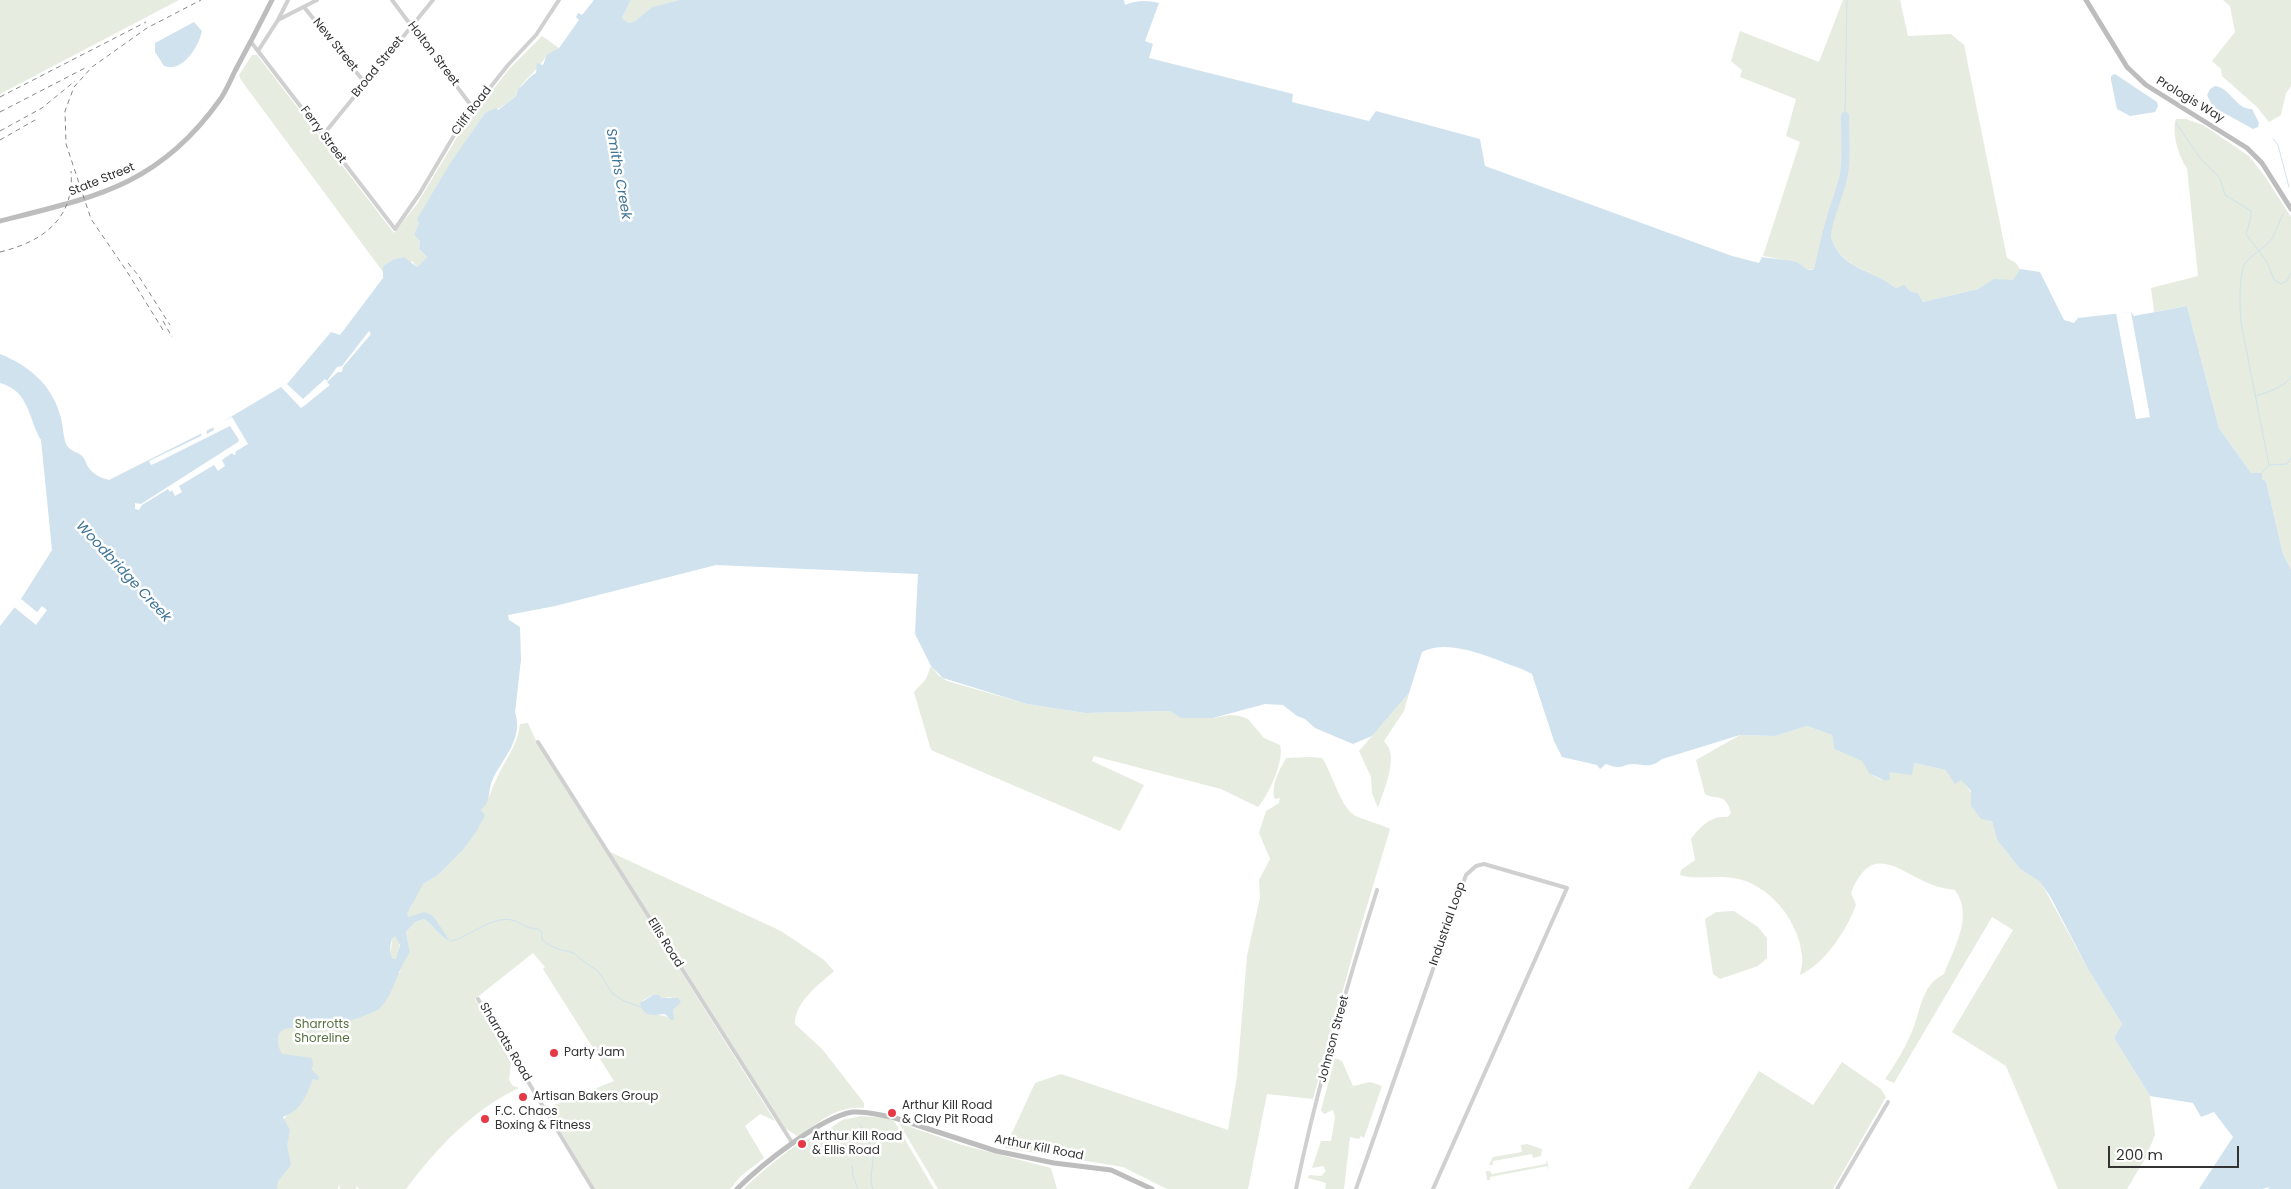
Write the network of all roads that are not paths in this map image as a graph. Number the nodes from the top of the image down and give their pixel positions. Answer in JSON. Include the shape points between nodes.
{"nodes":[{"id":1,"x":272,"y":0,"type":"edge"},
{"id":2,"x":288,"y":0,"type":"edge"},
{"id":3,"x":317,"y":0,"type":"edge"},
{"id":4,"x":392,"y":0,"type":"edge"},
{"id":5,"x":433,"y":0,"type":"edge"},
{"id":6,"x":559,"y":0,"type":"edge"},
{"id":7,"x":2086,"y":0,"type":"edge"},
{"id":8,"x":304,"y":7,"type":"junction"},
{"id":9,"x":278,"y":20,"type":"junction"},
{"id":10,"x":412,"y":26,"type":"junction"},
{"id":11,"x":251,"y":42,"type":"junction"},
{"id":12,"x":258,"y":51,"type":"junction"},
{"id":13,"x":365,"y":82,"type":"junction"},
{"id":14,"x":473,"y":108,"type":"junction"},
{"id":15,"x":323,"y":135,"type":"junction"},
{"id":16,"x":2291,"y":209,"type":"edge"},
{"id":17,"x":0,"y":221,"type":"edge"},
{"id":18,"x":394,"y":229,"type":"joint"},
{"id":19,"x":538,"y":742,"type":"dead end"},
{"id":20,"x":1376,"y":890,"type":"dead end"},
{"id":21,"x":478,"y":998,"type":"dead end"},
{"id":22,"x":1888,"y":1102,"type":"dead end"},
{"id":23,"x":793,"y":1144,"type":"junction"},
{"id":24,"x":593,"y":1189,"type":"edge"},
{"id":25,"x":737,"y":1189,"type":"edge"},
{"id":26,"x":1152,"y":1189,"type":"edge"},
{"id":27,"x":1296,"y":1189,"type":"edge"},
{"id":28,"x":1356,"y":1189,"type":"edge"},
{"id":29,"x":1433,"y":1189,"type":"edge"},
{"id":30,"x":1838,"y":1189,"type":"edge"}],
"edges":[{"from":1,"to":11,"type":"street","name":"State Street"},
{"from":2,"to":9,"type":"street"},
{"from":3,"to":8,"type":"street"},
{"from":4,"to":10,"type":"street","name":"Holton Street"},
{"from":5,"to":10,"type":"street","name":"Broad Street"},
{"from":6,"to":14,"type":"street","name":"Cliff Road","via":[[536,36],[508,64]]},
{"from":7,"to":16,"type":"street","name":"Prologis Way","via":[[2134,75],[2170,102],[2247,148],[2262,163]]},
{"from":8,"to":9,"type":"street"},
{"from":8,"to":13,"type":"street","name":"New Street"},
{"from":9,"to":12,"type":"street"},
{"from":10,"to":13,"type":"street","name":"Broad Street"},
{"from":10,"to":14,"type":"street","name":"Holton Street"},
{"from":11,"to":12,"type":"street","name":"Ferry Street"},
{"from":11,"to":17,"type":"street","name":"State Street","via":[[220,100],[194,132],[150,171],[84,199]]},
{"from":12,"to":15,"type":"street","name":"Ferry Street"},
{"from":13,"to":15,"type":"street","name":"Broad Street"},
{"from":14,"to":18,"type":"street","name":"Cliff Road"},
{"from":15,"to":18,"type":"street","name":"Ferry Street"},
{"from":19,"to":23,"type":"street","name":"Ellis Road"},
{"from":20,"to":27,"type":"street","name":"Johnson Street","via":[[1333,1040]]},
{"from":21,"to":24,"type":"street","name":"Sharrotts Road"},
{"from":22,"to":30,"type":"street"},
{"from":23,"to":25,"type":"street","name":"Arthur Kill Road"},
{"from":23,"to":26,"type":"street","name":"Arthur Kill Road","via":[[843,1115],[875,1113],[996,1151],[1112,1170]]},
{"from":28,"to":29,"type":"street","name":"Industrial Loop","via":[[1466,875],[1484,864],[1566,888]]}]}
